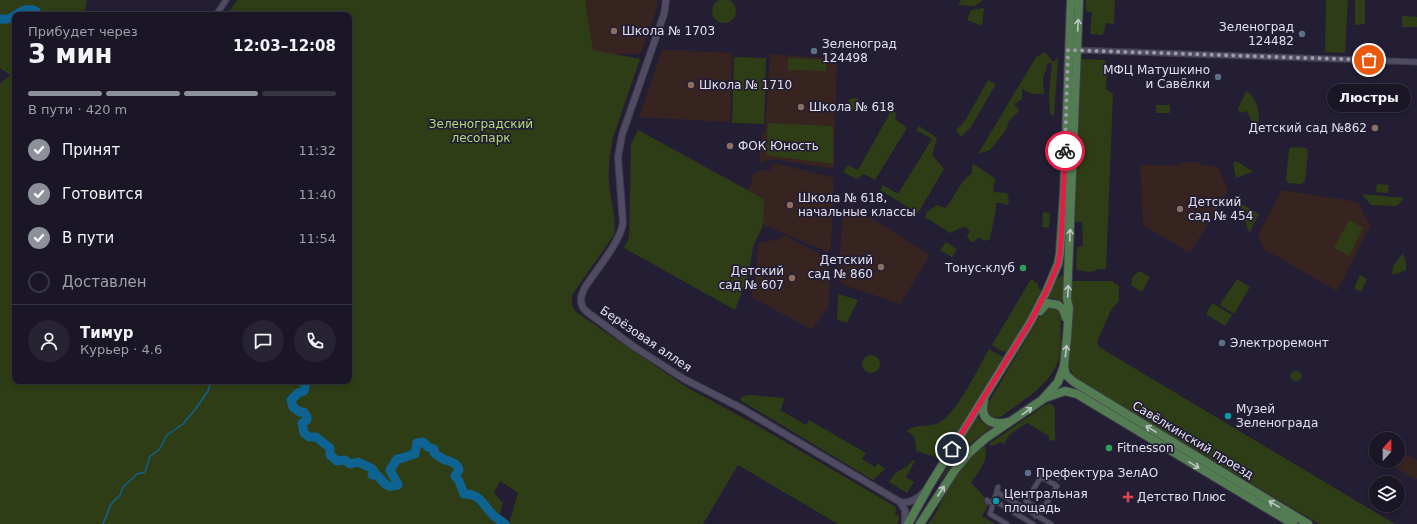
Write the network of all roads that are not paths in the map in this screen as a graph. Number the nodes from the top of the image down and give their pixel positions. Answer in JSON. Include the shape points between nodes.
{"nodes":[{"id":1,"x":226,"y":0,"type":"edge"},
{"id":2,"x":666,"y":0,"type":"edge"},
{"id":3,"x":1071,"y":0,"type":"edge"},
{"id":4,"x":1079,"y":0,"type":"edge"},
{"id":5,"x":218,"y":12,"type":"edge"},
{"id":6,"x":1073,"y":50,"type":"junction"},
{"id":7,"x":1417,"y":62,"type":"edge"},
{"id":8,"x":1071,"y":101,"type":"junction"},
{"id":9,"x":1068,"y":274,"type":"junction"},
{"id":10,"x":1051,"y":281,"type":"junction"},
{"id":11,"x":1031,"y":321,"type":"junction"},
{"id":12,"x":1068,"y":337,"type":"junction"},
{"id":13,"x":1064,"y":366,"type":"junction"},
{"id":14,"x":986,"y":394,"type":"junction"},
{"id":15,"x":1042,"y":400,"type":"junction"},
{"id":16,"x":1011,"y":422,"type":"junction"},
{"id":17,"x":998,"y":487,"type":"dead end"},
{"id":18,"x":928,"y":488,"type":"junction"},
{"id":19,"x":997,"y":492,"type":"junction"},
{"id":20,"x":987,"y":500,"type":"dead end"},
{"id":21,"x":1260,"y":500,"type":"junction"},
{"id":22,"x":995,"y":501,"type":"junction"},
{"id":23,"x":900,"y":502,"type":"junction"},
{"id":24,"x":1040,"y":509,"type":"joint"},
{"id":25,"x":1033,"y":522,"type":"edge"},
{"id":26,"x":906,"y":524,"type":"edge"},
{"id":27,"x":920,"y":524,"type":"edge"},
{"id":28,"x":1007,"y":524,"type":"edge"},
{"id":29,"x":1051,"y":524,"type":"edge"},
{"id":30,"x":1293,"y":524,"type":"edge"},
{"id":31,"x":1308,"y":524,"type":"edge"}],
"edges":[{"from":1,"to":5,"type":"street"},
{"from":2,"to":23,"type":"street","name":"Берёзовая аллея","via":[[664,14],[618,151],[622,230],[584,289],[581,297],[584,308],[598,321],[673,372],[741,408]]},
{"from":3,"to":6,"type":"main road"},
{"from":6,"to":4,"type":"main road","one_way":true},
{"from":6,"to":7,"type":"street"},
{"from":6,"to":8,"type":"main road"},
{"from":9,"to":8,"type":"main road","one_way":true},
{"from":8,"to":10,"type":"main road","via":[[1060,253]]},
{"from":9,"to":10,"type":"main road","via":[[1059,274]]},
{"from":12,"to":9,"type":"main road","one_way":true},
{"from":10,"to":11,"type":"main road"},
{"from":11,"to":12,"type":"main road","via":[[1047,304],[1058,305],[1064,309],[1066,315]]},
{"from":11,"to":14,"type":"main road"},
{"from":13,"to":12,"type":"main road","one_way":true},
{"from":13,"to":15,"type":"main road","via":[[1058,382]]},
{"from":21,"to":13,"type":"main road","name":"Савёлкинский проезд","one_way":true,"via":[[1074,382],[1066,375]]},
{"from":14,"to":16,"type":"main road","via":[[983,413],[988,420],[997,423]]},
{"from":14,"to":18,"type":"main road"},
{"from":16,"to":15,"type":"main road","one_way":true},
{"from":15,"to":21,"type":"main road","name":"Савёлкинский проезд","one_way":true,"via":[[1065,391],[1076,394]]},
{"from":27,"to":16,"type":"main road","one_way":true,"via":[[954,470],[969,453]]},
{"from":17,"to":19,"type":"street"},
{"from":18,"to":23,"type":"street","via":[[913,501]]},
{"from":18,"to":26,"type":"main road"},
{"from":19,"to":22,"type":"street"},
{"from":19,"to":29,"type":"street"},
{"from":20,"to":22,"type":"street"},
{"from":21,"to":30,"type":"main road","name":"Савёлкинский проезд"},
{"from":31,"to":21,"type":"main road","name":"Савёлкинский проезд","one_way":true},
{"from":22,"to":25,"type":"street"},
{"from":22,"to":28,"type":"street","via":[[990,514]]},
{"from":23,"to":26,"type":"street","via":[[905,510]]},
{"from":24,"to":24,"type":"street","via":[[1026,501],[1040,477],[1057,486],[1042,511]]}]}
